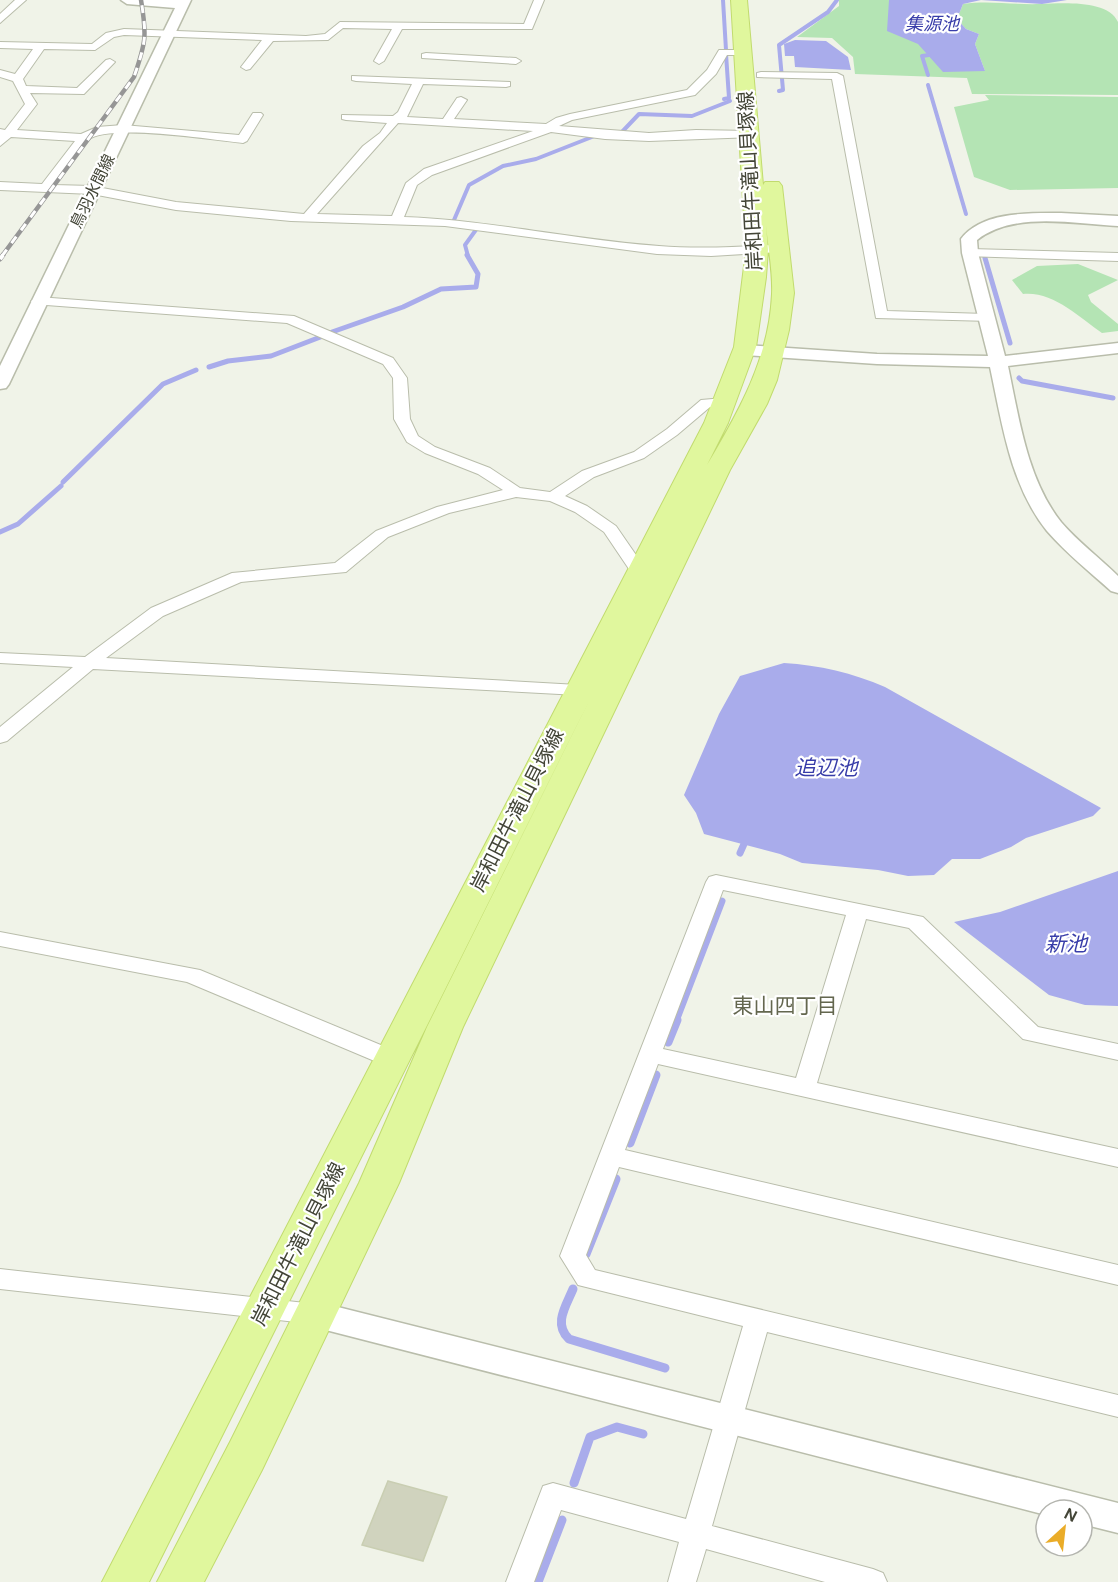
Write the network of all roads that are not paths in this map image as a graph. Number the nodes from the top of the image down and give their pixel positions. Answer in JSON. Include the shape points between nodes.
{"nodes":[{"id":1,"x":21,"y":0,"type":"edge"},
{"id":2,"x":127,"y":0,"type":"edge"},
{"id":3,"x":539,"y":0,"type":"edge"},
{"id":4,"x":739,"y":0,"type":"edge"},
{"id":5,"x":754,"y":0,"type":"edge"},
{"id":6,"x":184,"y":3,"type":"edge"},
{"id":7,"x":0,"y":20,"type":"edge"},
{"id":8,"x":399,"y":25,"type":"junction"},
{"id":9,"x":170,"y":32,"type":"junction"},
{"id":10,"x":436,"y":35,"type":"junction"},
{"id":11,"x":271,"y":37,"type":"junction"},
{"id":12,"x":0,"y":45,"type":"edge"},
{"id":13,"x":41,"y":46,"type":"junction"},
{"id":14,"x":426,"y":56,"type":"junction"},
{"id":15,"x":379,"y":61,"type":"dead end"},
{"id":16,"x":516,"y":61,"type":"dead end"},
{"id":17,"x":110,"y":62,"type":"dead end"},
{"id":18,"x":752,"y":64,"type":"junction"},
{"id":19,"x":246,"y":67,"type":"dead end"},
{"id":20,"x":0,"y":73,"type":"edge"},
{"id":21,"x":356,"y":78,"type":"dead end"},
{"id":22,"x":416,"y":80,"type":"junction"},
{"id":23,"x":20,"y":84,"type":"junction"},
{"id":24,"x":506,"y":84,"type":"dead end"},
{"id":25,"x":461,"y":100,"type":"dead end"},
{"id":26,"x":257,"y":115,"type":"dead end"},
{"id":27,"x":346,"y":117,"type":"dead end"},
{"id":28,"x":395,"y":120,"type":"junction"},
{"id":29,"x":446,"y":123,"type":"junction"},
{"id":30,"x":548,"y":128,"type":"junction"},
{"id":31,"x":123,"y":129,"type":"junction"},
{"id":32,"x":750,"y":135,"type":"junction"},
{"id":33,"x":3,"y":136,"type":"edge"},
{"id":34,"x":83,"y":138,"type":"junction"},
{"id":35,"x":0,"y":186,"type":"edge"},
{"id":36,"x":45,"y":188,"type":"junction"},
{"id":37,"x":92,"y":190,"type":"junction"},
{"id":38,"x":308,"y":217,"type":"junction"},
{"id":39,"x":397,"y":219,"type":"junction"},
{"id":40,"x":1118,"y":221,"type":"edge"},
{"id":41,"x":768,"y":249,"type":"junction"},
{"id":42,"x":970,"y":254,"type":"junction"},
{"id":43,"x":1118,"y":256,"type":"edge"},
{"id":44,"x":38,"y":302,"type":"junction"},
{"id":45,"x":986,"y":318,"type":"junction"},
{"id":46,"x":1118,"y":348,"type":"edge"},
{"id":47,"x":759,"y":351,"type":"junction"},
{"id":48,"x":998,"y":362,"type":"junction"},
{"id":49,"x":0,"y":384,"type":"edge"},
{"id":50,"x":724,"y":402,"type":"junction"},
{"id":51,"x":516,"y":492,"type":"junction"},
{"id":52,"x":553,"y":497,"type":"junction"},
{"id":53,"x":639,"y":571,"type":"junction"},
{"id":54,"x":1118,"y":587,"type":"edge"},
{"id":55,"x":0,"y":658,"type":"edge"},
{"id":56,"x":89,"y":663,"type":"junction"},
{"id":57,"x":578,"y":690,"type":"junction"},
{"id":58,"x":0,"y":737,"type":"edge"},
{"id":59,"x":858,"y":911,"type":"junction"},
{"id":60,"x":0,"y":939,"type":"edge"},
{"id":61,"x":1118,"y":1052,"type":"edge"},
{"id":62,"x":650,"y":1054,"type":"junction"},
{"id":63,"x":392,"y":1059,"type":"junction"},
{"id":64,"x":804,"y":1089,"type":"junction"},
{"id":65,"x":611,"y":1156,"type":"junction"},
{"id":66,"x":1118,"y":1158,"type":"edge"},
{"id":67,"x":1118,"y":1275,"type":"edge"},
{"id":68,"x":0,"y":1279,"type":"edge"},
{"id":69,"x":265,"y":1309,"type":"junction"},
{"id":70,"x":314,"y":1314,"type":"junction"},
{"id":71,"x":758,"y":1319,"type":"junction"},
{"id":72,"x":1118,"y":1406,"type":"edge"},
{"id":73,"x":730,"y":1420,"type":"junction"},
{"id":74,"x":1118,"y":1518,"type":"edge"},
{"id":75,"x":696,"y":1533,"type":"junction"},
{"id":76,"x":125,"y":1582,"type":"edge"},
{"id":77,"x":180,"y":1582,"type":"edge"},
{"id":78,"x":520,"y":1582,"type":"edge"},
{"id":79,"x":682,"y":1582,"type":"edge"},
{"id":80,"x":873,"y":1582,"type":"edge"}],
"edges":[{"from":1,"to":7,"type":"street"},
{"from":2,"to":6,"type":"street"},
{"from":3,"to":10,"type":"street","via":[[528,27]]},
{"from":4,"to":18,"type":"main road","name":"岸和田牛滝山貝塚線"},
{"from":5,"to":18,"type":"main road","name":"岸和田牛滝山貝塚線"},
{"from":6,"to":9,"type":"street","name":"鳥羽水間線"},
{"from":8,"to":10,"type":"street"},
{"from":8,"to":11,"type":"street","via":[[340,25],[325,38]]},
{"from":8,"to":15,"type":"street"},
{"from":9,"to":11,"type":"street"},
{"from":9,"to":13,"type":"street","via":[[116,33],[95,47]]},
{"from":9,"to":31,"type":"street","name":"鳥羽水間線"},
{"from":10,"to":14,"type":"street"},
{"from":11,"to":19,"type":"street"},
{"from":12,"to":13,"type":"street"},
{"from":13,"to":23,"type":"street"},
{"from":14,"to":16,"type":"street"},
{"from":14,"to":22,"type":"street"},
{"from":17,"to":23,"type":"street","via":[[80,92]]},
{"from":18,"to":30,"type":"street","via":[[723,52],[712,72],[691,93],[570,117]]},
{"from":18,"to":32,"type":"main road","name":"岸和田牛滝山貝塚線"},
{"from":18,"to":41,"type":"main road","name":"岸和田牛滝山貝塚線"},
{"from":18,"to":45,"type":"street","via":[[837,76],[881,315]]},
{"from":20,"to":23,"type":"street"},
{"from":21,"to":22,"type":"street"},
{"from":22,"to":24,"type":"street"},
{"from":22,"to":28,"type":"street","via":[[403,114]]},
{"from":23,"to":33,"type":"street","via":[[31,107]]},
{"from":25,"to":29,"type":"street"},
{"from":26,"to":31,"type":"street","via":[[243,139]]},
{"from":27,"to":28,"type":"street"},
{"from":28,"to":29,"type":"street"},
{"from":28,"to":38,"type":"street"},
{"from":29,"to":30,"type":"street"},
{"from":30,"to":32,"type":"street","via":[[649,137]]},
{"from":30,"to":39,"type":"street","via":[[419,177],[412,183]]},
{"from":31,"to":34,"type":"street","via":[[98,130]]},
{"from":31,"to":37,"type":"street","name":"鳥羽水間線"},
{"from":32,"to":41,"type":"main road","name":"岸和田牛滝山貝塚線"},
{"from":33,"to":34,"type":"street"},
{"from":34,"to":36,"type":"street"},
{"from":35,"to":36,"type":"street"},
{"from":36,"to":37,"type":"street"},
{"from":37,"to":38,"type":"street","via":[[176,206]]},
{"from":37,"to":44,"type":"street","name":"鳥羽水間線"},
{"from":38,"to":39,"type":"street"},
{"from":39,"to":41,"type":"street","via":[[648,249]]},
{"from":40,"to":42,"type":"street","via":[[1000,223],[974,233],[969,239]]},
{"from":41,"to":47,"type":"main road","name":"岸和田牛滝山貝塚線","via":[[750,322]]},
{"from":42,"to":43,"type":"street"},
{"from":42,"to":45,"type":"street"},
{"from":44,"to":49,"type":"street","name":"鳥羽水間線"},
{"from":44,"to":51,"type":"street","via":[[289,319],[388,361],[400,378],[402,420],[412,440],[484,471]]},
{"from":45,"to":48,"type":"street"},
{"from":46,"to":48,"type":"street"},
{"from":47,"to":48,"type":"street"},
{"from":47,"to":50,"type":"main road","name":"岸和田牛滝山貝塚線"},
{"from":47,"to":70,"type":"main road","name":"岸和田牛滝山貝塚線","via":[[756,404],[717,470],[455,1005],[379,1183]]},
{"from":48,"to":54,"type":"street","via":[[1017,450],[1038,502],[1055,527]]},
{"from":50,"to":52,"type":"street","via":[[706,403],[639,454],[588,474]]},
{"from":50,"to":53,"type":"main road","name":"岸和田牛滝山貝塚線"},
{"from":51,"to":52,"type":"street"},
{"from":51,"to":56,"type":"street","via":[[443,510],[382,534],[340,568],[238,577],[207,589],[156,612]]},
{"from":52,"to":53,"type":"street","via":[[581,509],[610,529]]},
{"from":53,"to":57,"type":"main road","name":"岸和田牛滝山貝塚線"},
{"from":55,"to":56,"type":"street"},
{"from":56,"to":57,"type":"street"},
{"from":56,"to":58,"type":"street"},
{"from":57,"to":63,"type":"main road","name":"岸和田牛滝山貝塚線"},
{"from":59,"to":61,"type":"street","via":[[916,922],[1030,1033]]},
{"from":59,"to":62,"type":"street","via":[[716,882]]},
{"from":59,"to":64,"type":"street"},
{"from":60,"to":63,"type":"street","via":[[192,975]]},
{"from":62,"to":64,"type":"street"},
{"from":62,"to":65,"type":"street"},
{"from":63,"to":69,"type":"main road","name":"岸和田牛滝山貝塚線"},
{"from":64,"to":66,"type":"street"},
{"from":65,"to":67,"type":"street"},
{"from":65,"to":71,"type":"street","via":[[573,1256],[587,1278]]},
{"from":68,"to":69,"type":"street"},
{"from":69,"to":70,"type":"street"},
{"from":69,"to":76,"type":"main road","name":"岸和田牛滝山貝塚線"},
{"from":70,"to":73,"type":"street"},
{"from":70,"to":77,"type":"main road","name":"岸和田牛滝山貝塚線"},
{"from":71,"to":72,"type":"street"},
{"from":71,"to":73,"type":"street"},
{"from":73,"to":74,"type":"street"},
{"from":73,"to":75,"type":"street"},
{"from":75,"to":78,"type":"street","via":[[553,1494]]},
{"from":75,"to":79,"type":"street"},
{"from":75,"to":80,"type":"street"}]}
